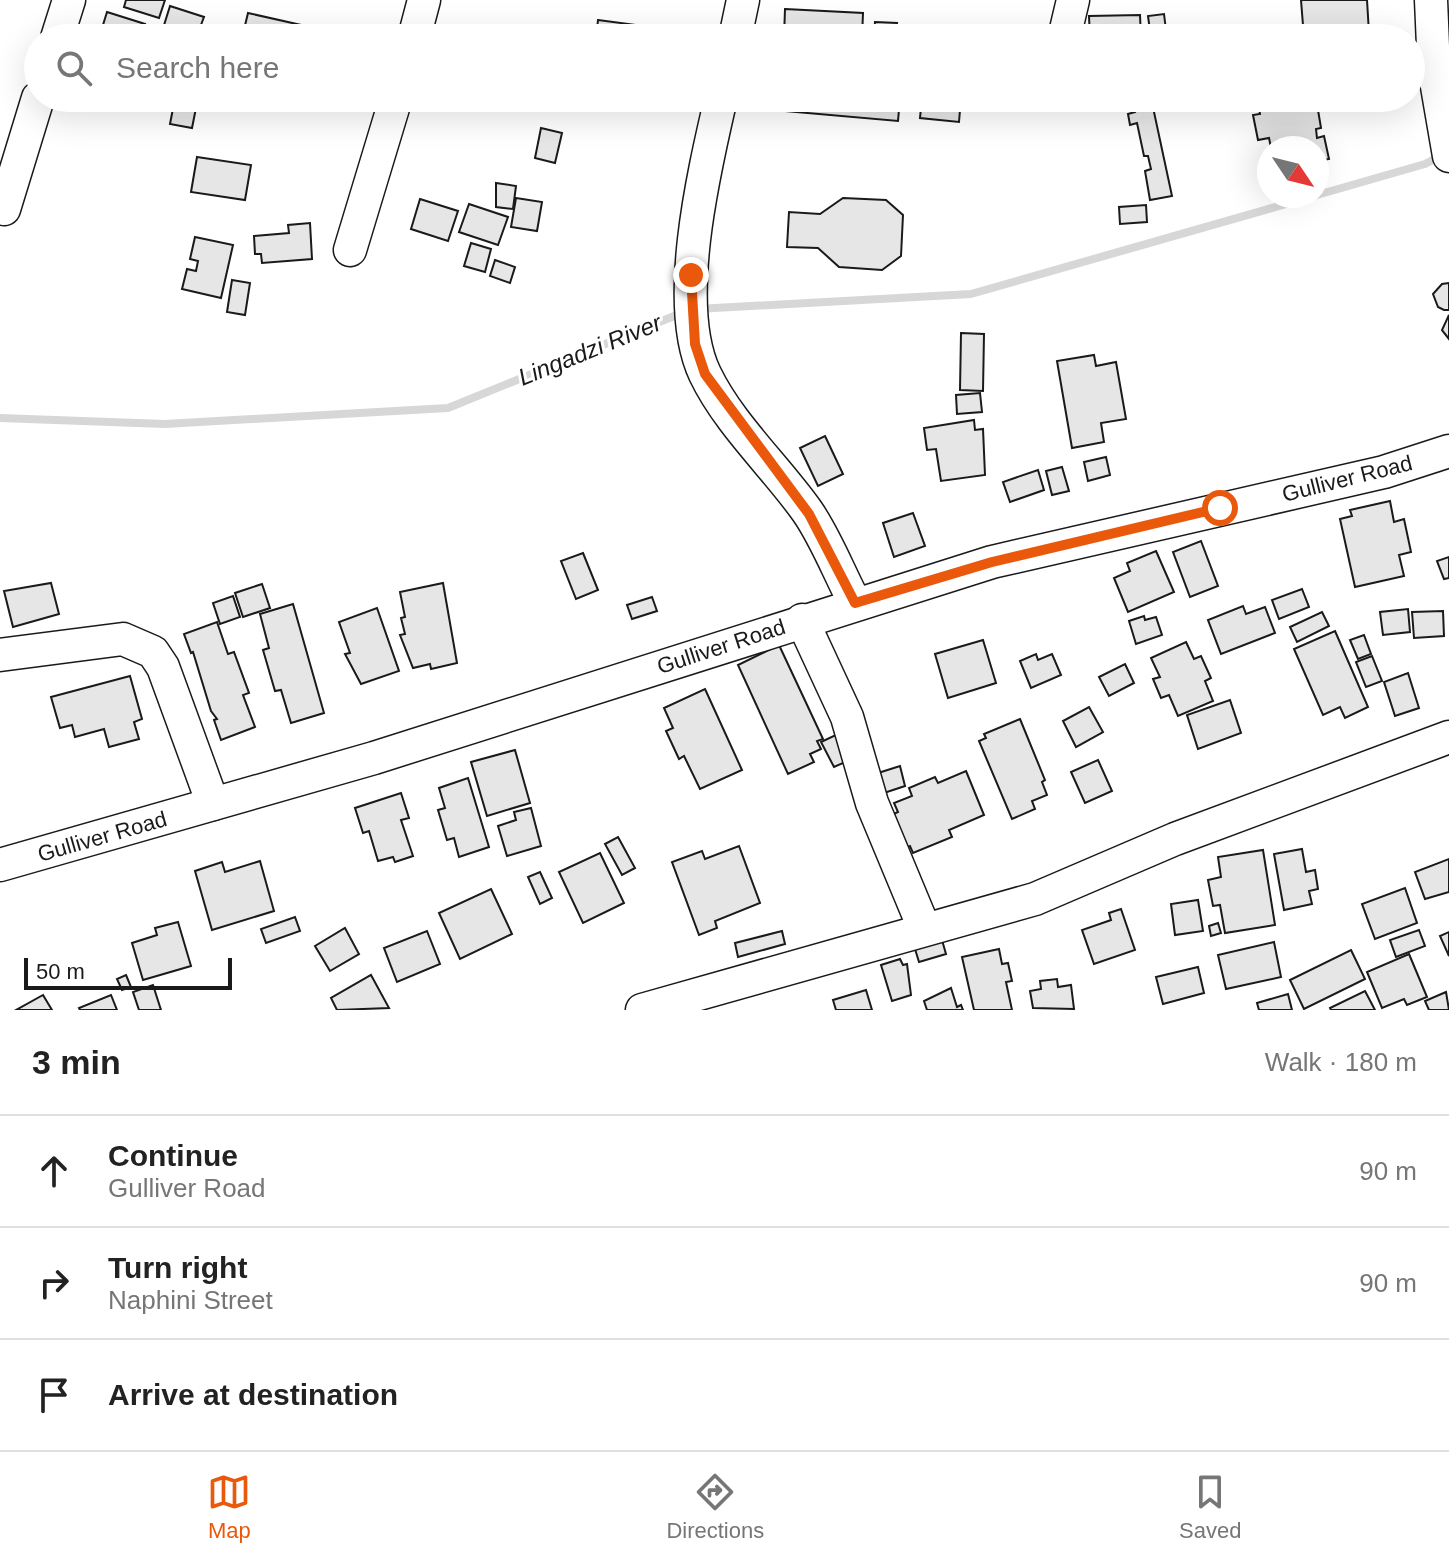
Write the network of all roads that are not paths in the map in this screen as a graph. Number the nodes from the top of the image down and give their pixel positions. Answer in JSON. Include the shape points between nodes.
{"nodes":[{"id":1,"x":69,"y":0,"type":"edge"},
{"id":2,"x":424,"y":0,"type":"edge"},
{"id":3,"x":743,"y":0,"type":"edge"},
{"id":4,"x":1073,"y":0,"type":"edge"},
{"id":5,"x":1431,"y":0,"type":"edge"},
{"id":6,"x":61,"y":24,"type":"edge"},
{"id":7,"x":418,"y":24,"type":"edge"},
{"id":8,"x":738,"y":24,"type":"edge"},
{"id":9,"x":1067,"y":24,"type":"edge"},
{"id":10,"x":34,"y":112,"type":"edge"},
{"id":11,"x":392,"y":112,"type":"edge"},
{"id":12,"x":719,"y":112,"type":"edge"},
{"id":13,"x":1449,"y":156,"type":"edge"},
{"id":14,"x":4,"y":209,"type":"dead end"},
{"id":15,"x":350,"y":250,"type":"dead end"},
{"id":16,"x":1449,"y":451,"type":"edge"},
{"id":17,"x":855,"y":603,"type":"junction"},
{"id":18,"x":802,"y":620,"type":"junction"},
{"id":19,"x":0,"y":655,"type":"edge"},
{"id":20,"x":1449,"y":737,"type":"edge"},
{"id":21,"x":213,"y":804,"type":"junction"},
{"id":22,"x":0,"y":865,"type":"edge"},
{"id":23,"x":924,"y":928,"type":"junction"},
{"id":24,"x":642,"y":1010,"type":"edge"}],
"edges":[{"from":1,"to":6,"type":"street"},
{"from":2,"to":7,"type":"street"},
{"from":3,"to":8,"type":"street"},
{"from":4,"to":9,"type":"street"},
{"from":5,"to":13,"type":"street","via":[[1434,69]]},
{"from":10,"to":14,"type":"street"},
{"from":11,"to":15,"type":"street"},
{"from":12,"to":17,"type":"street","via":[[691,275],[695,344],[722,401],[809,514]]},
{"from":16,"to":17,"type":"street","name":"Gulliver Road","via":[[1384,472],[992,562]]},
{"from":17,"to":18,"type":"street","name":"Gulliver Road"},
{"from":18,"to":21,"type":"street","name":"Gulliver Road","via":[[374,758]]},
{"from":18,"to":23,"type":"street","via":[[847,717],[872,803]]},
{"from":19,"to":21,"type":"street","via":[[123,639],[153,652]]},
{"from":20,"to":23,"type":"street","via":[[1175,839],[1035,899]]},
{"from":21,"to":22,"type":"street","name":"Gulliver Road"},
{"from":23,"to":24,"type":"street"}]}
